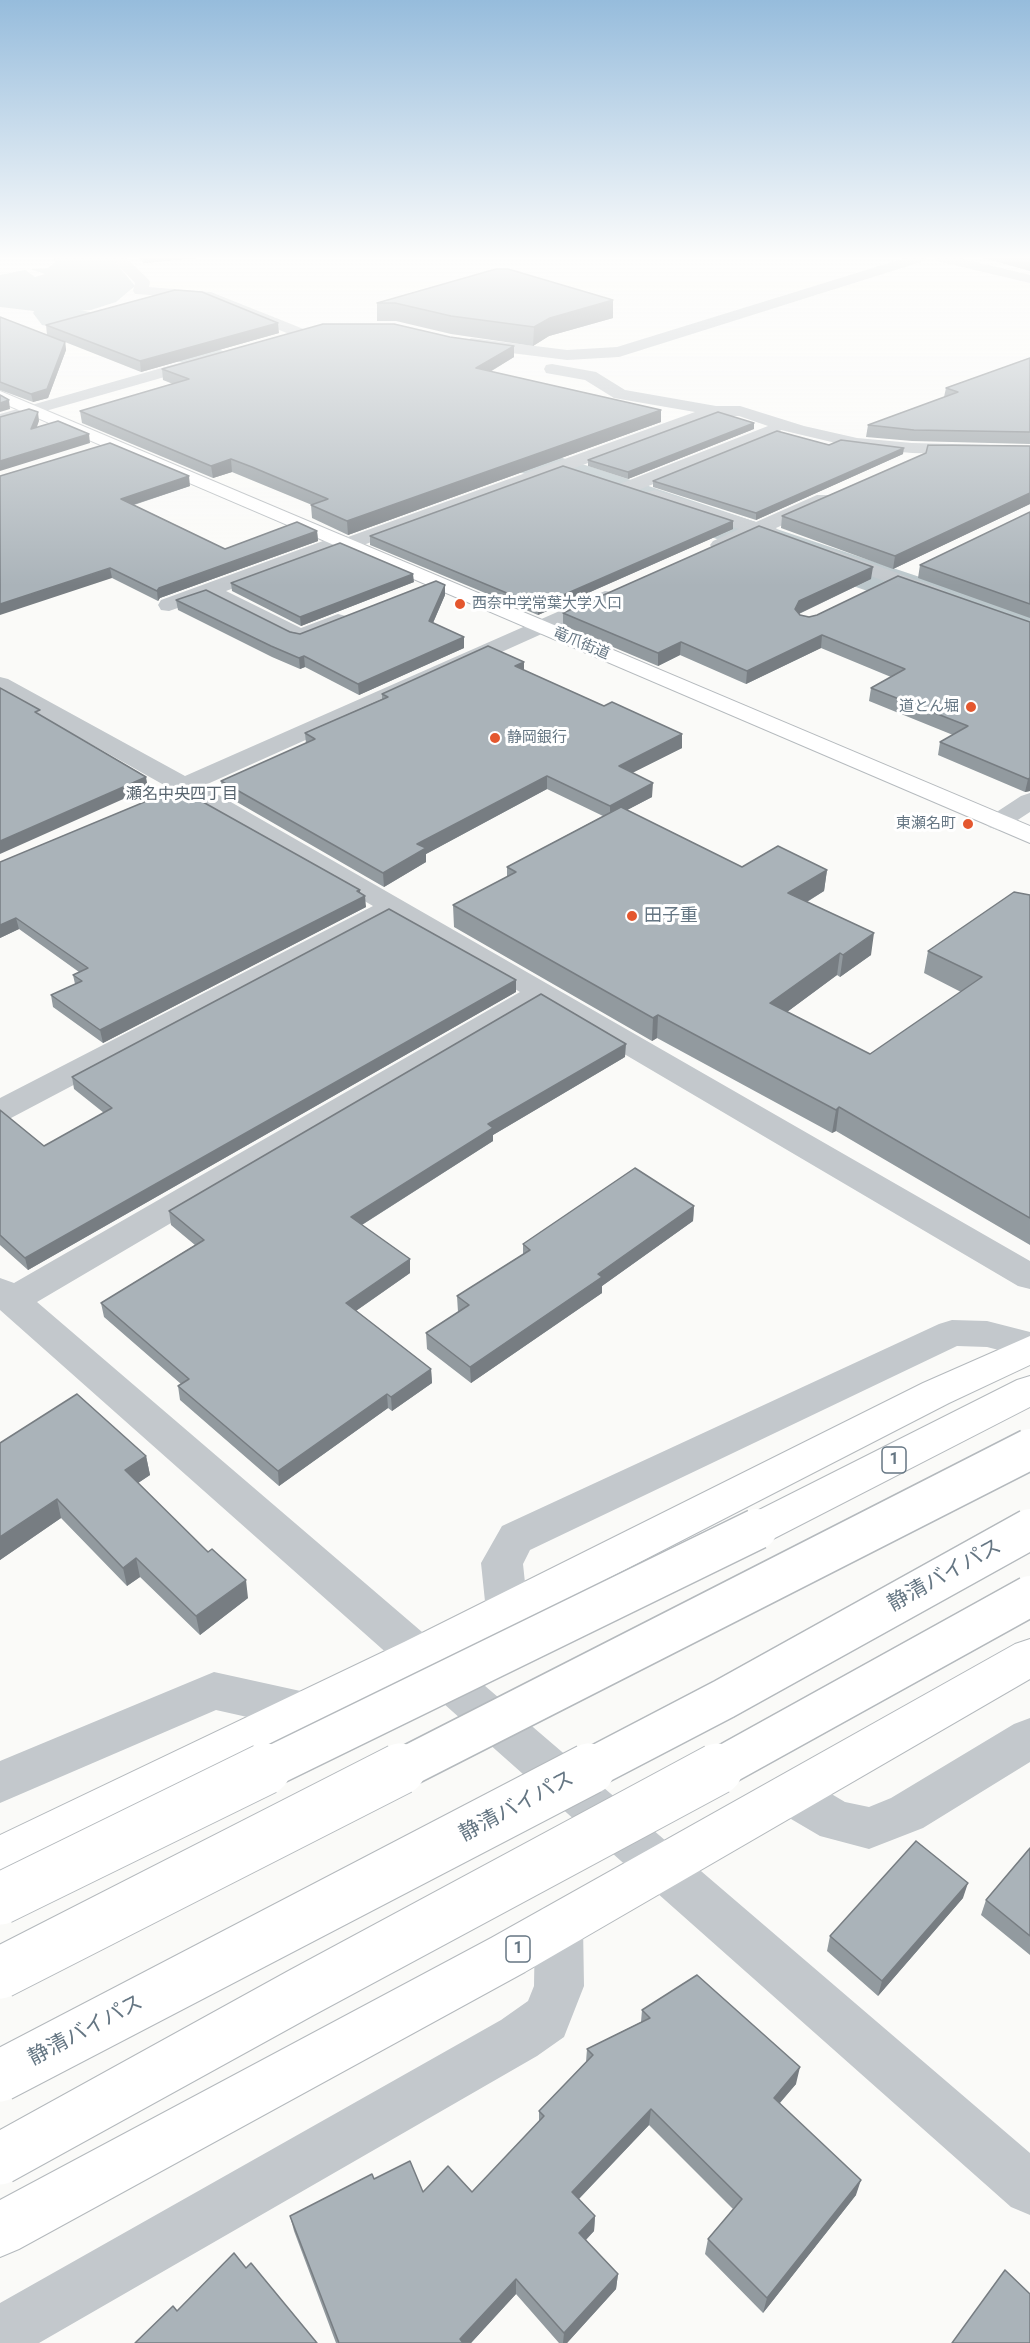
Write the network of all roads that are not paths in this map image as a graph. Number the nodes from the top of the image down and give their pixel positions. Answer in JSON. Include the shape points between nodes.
{"nodes":[{"id":1,"x":182,"y":367,"type":"edge"},
{"id":2,"x":552,"y":367,"type":"edge"},
{"id":3,"x":0,"y":396,"type":"edge"},
{"id":4,"x":34,"y":409,"type":"junction"},
{"id":5,"x":710,"y":412,"type":"junction"},
{"id":6,"x":0,"y":419,"type":"edge"},
{"id":7,"x":772,"y":430,"type":"junction"},
{"id":8,"x":112,"y":444,"type":"junction"},
{"id":9,"x":89,"y":451,"type":"edge"},
{"id":10,"x":1030,"y":452,"type":"edge"},
{"id":11,"x":916,"y":458,"type":"junction"},
{"id":12,"x":1030,"y":461,"type":"edge"},
{"id":13,"x":562,"y":466,"type":"junction"},
{"id":14,"x":895,"y":468,"type":"edge"},
{"id":15,"x":628,"y":487,"type":"junction"},
{"id":16,"x":842,"y":491,"type":"edge"},
{"id":17,"x":758,"y":529,"type":"junction"},
{"id":18,"x":790,"y":540,"type":"edge"},
{"id":19,"x":344,"y":543,"type":"junction"},
{"id":20,"x":811,"y":548,"type":"edge"},
{"id":21,"x":703,"y":553,"type":"edge"},
{"id":22,"x":916,"y":568,"type":"edge"},
{"id":23,"x":896,"y":578,"type":"junction"},
{"id":24,"x":436,"y":582,"type":"junction"},
{"id":25,"x":627,"y":587,"type":"edge"},
{"id":26,"x":209,"y":591,"type":"junction"},
{"id":27,"x":866,"y":592,"type":"edge"},
{"id":28,"x":405,"y":594,"type":"edge"},
{"id":29,"x":952,"y":599,"type":"edge"},
{"id":30,"x":169,"y":605,"type":"dead end"},
{"id":31,"x":352,"y":615,"type":"edge"},
{"id":32,"x":539,"y":626,"type":"junction"},
{"id":33,"x":1,"y":685,"type":"edge"},
{"id":34,"x":183,"y":785,"type":"junction"},
{"id":35,"x":1030,"y":801,"type":"edge"},
{"id":36,"x":140,"y":804,"type":"edge"},
{"id":37,"x":998,"y":822,"type":"junction"},
{"id":38,"x":1030,"y":835,"type":"edge"},
{"id":39,"x":393,"y":906,"type":"junction"},
{"id":40,"x":542,"y":992,"type":"junction"},
{"id":41,"x":0,"y":1111,"type":"edge"},
{"id":42,"x":1030,"y":1277,"type":"edge"},
{"id":43,"x":6,"y":1295,"type":"edge"},
{"id":44,"x":1030,"y":1347,"type":"edge"},
{"id":45,"x":1030,"y":1390,"type":"edge"},
{"id":46,"x":1030,"y":1449,"type":"edge"},
{"id":47,"x":1030,"y":1529,"type":"edge"},
{"id":48,"x":1030,"y":1596,"type":"edge"},
{"id":49,"x":507,"y":1611,"type":"junction"},
{"id":50,"x":419,"y":1655,"type":"junction"},
{"id":51,"x":1030,"y":1657,"type":"edge"},
{"id":52,"x":304,"y":1711,"type":"junction"},
{"id":53,"x":1030,"y":1738,"type":"edge"},
{"id":54,"x":0,"y":1782,"type":"edge"},
{"id":55,"x":790,"y":1794,"type":"junction"},
{"id":56,"x":0,"y":1859,"type":"edge"},
{"id":57,"x":663,"y":1867,"type":"junction"},
{"id":58,"x":0,"y":1899,"type":"edge"},
{"id":59,"x":560,"y":1925,"type":"junction"},
{"id":60,"x":0,"y":1973,"type":"edge"},
{"id":61,"x":0,"y":2076,"type":"edge"},
{"id":62,"x":0,"y":2159,"type":"edge"},
{"id":63,"x":1030,"y":2188,"type":"edge"},
{"id":64,"x":0,"y":2230,"type":"edge"},
{"id":65,"x":0,"y":2334,"type":"edge"}],
"edges":[{"from":1,"to":4,"type":"street"},
{"from":2,"to":5,"type":"street","via":[[590,376],[620,394]]},
{"from":3,"to":4,"type":"main road","name":"竜爪街道"},
{"from":4,"to":6,"type":"street"},
{"from":4,"to":8,"type":"main road","name":"竜爪街道"},
{"from":5,"to":7,"type":"street"},
{"from":5,"to":10,"type":"street","via":[[740,411],[857,443]]},
{"from":5,"to":13,"type":"street"},
{"from":7,"to":11,"type":"street","via":[[848,449]]},
{"from":7,"to":15,"type":"street"},
{"from":8,"to":9,"type":"street"},
{"from":8,"to":19,"type":"main road","name":"竜爪街道"},
{"from":11,"to":12,"type":"street"},
{"from":11,"to":14,"type":"street"},
{"from":13,"to":15,"type":"street"},
{"from":13,"to":19,"type":"street"},
{"from":15,"to":17,"type":"street"},
{"from":16,"to":17,"type":"street"},
{"from":17,"to":18,"type":"street"},
{"from":17,"to":21,"type":"street"},
{"from":19,"to":24,"type":"main road","name":"竜爪街道"},
{"from":19,"to":26,"type":"street"},
{"from":20,"to":23,"type":"street"},
{"from":22,"to":23,"type":"street"},
{"from":23,"to":27,"type":"street"},
{"from":23,"to":29,"type":"street"},
{"from":24,"to":28,"type":"street"},
{"from":24,"to":32,"type":"main road","name":"竜爪街道"},
{"from":25,"to":32,"type":"street"},
{"from":26,"to":30,"type":"street"},
{"from":26,"to":31,"type":"street","via":[[300,636]]},
{"from":32,"to":34,"type":"street"},
{"from":32,"to":37,"type":"main road","name":"竜爪街道"},
{"from":33,"to":34,"type":"street"},
{"from":34,"to":36,"type":"street"},
{"from":34,"to":39,"type":"street"},
{"from":35,"to":37,"type":"street"},
{"from":37,"to":38,"type":"main road","name":"竜爪街道"},
{"from":39,"to":40,"type":"street"},
{"from":39,"to":41,"type":"street"},
{"from":40,"to":42,"type":"street"},
{"from":40,"to":43,"type":"street"},
{"from":43,"to":50,"type":"street"},
{"from":44,"to":49,"type":"main road","number":"1"},
{"from":44,"to":49,"type":"street","via":[[987,1334],[952,1333],[516,1538],[502,1563]]},
{"from":45,"to":58,"type":"main road","number":"1","bridge":true,"via":[[757,1530]]},
{"from":46,"to":60,"type":"main road","bridge":true},
{"from":47,"to":61,"type":"main road","name":"静清バイパス","bridge":true,"via":[[724,1699]]},
{"from":48,"to":62,"type":"main road","bridge":true},
{"from":49,"to":50,"type":"main road","number":"1"},
{"from":50,"to":52,"type":"main road","number":"1"},
{"from":50,"to":57,"type":"street"},
{"from":51,"to":55,"type":"main road","number":"1"},
{"from":52,"to":54,"type":"street","via":[[214,1691]]},
{"from":52,"to":56,"type":"main road","number":"1"},
{"from":53,"to":55,"type":"street","via":[[907,1813],[869,1827],[836,1821]]},
{"from":55,"to":57,"type":"main road","number":"1"},
{"from":57,"to":59,"type":"main road","number":"1"},
{"from":57,"to":63,"type":"street"},
{"from":59,"to":64,"type":"main road","number":"1"},
{"from":59,"to":65,"type":"street","via":[[559,1986],[546,2019]]}]}
